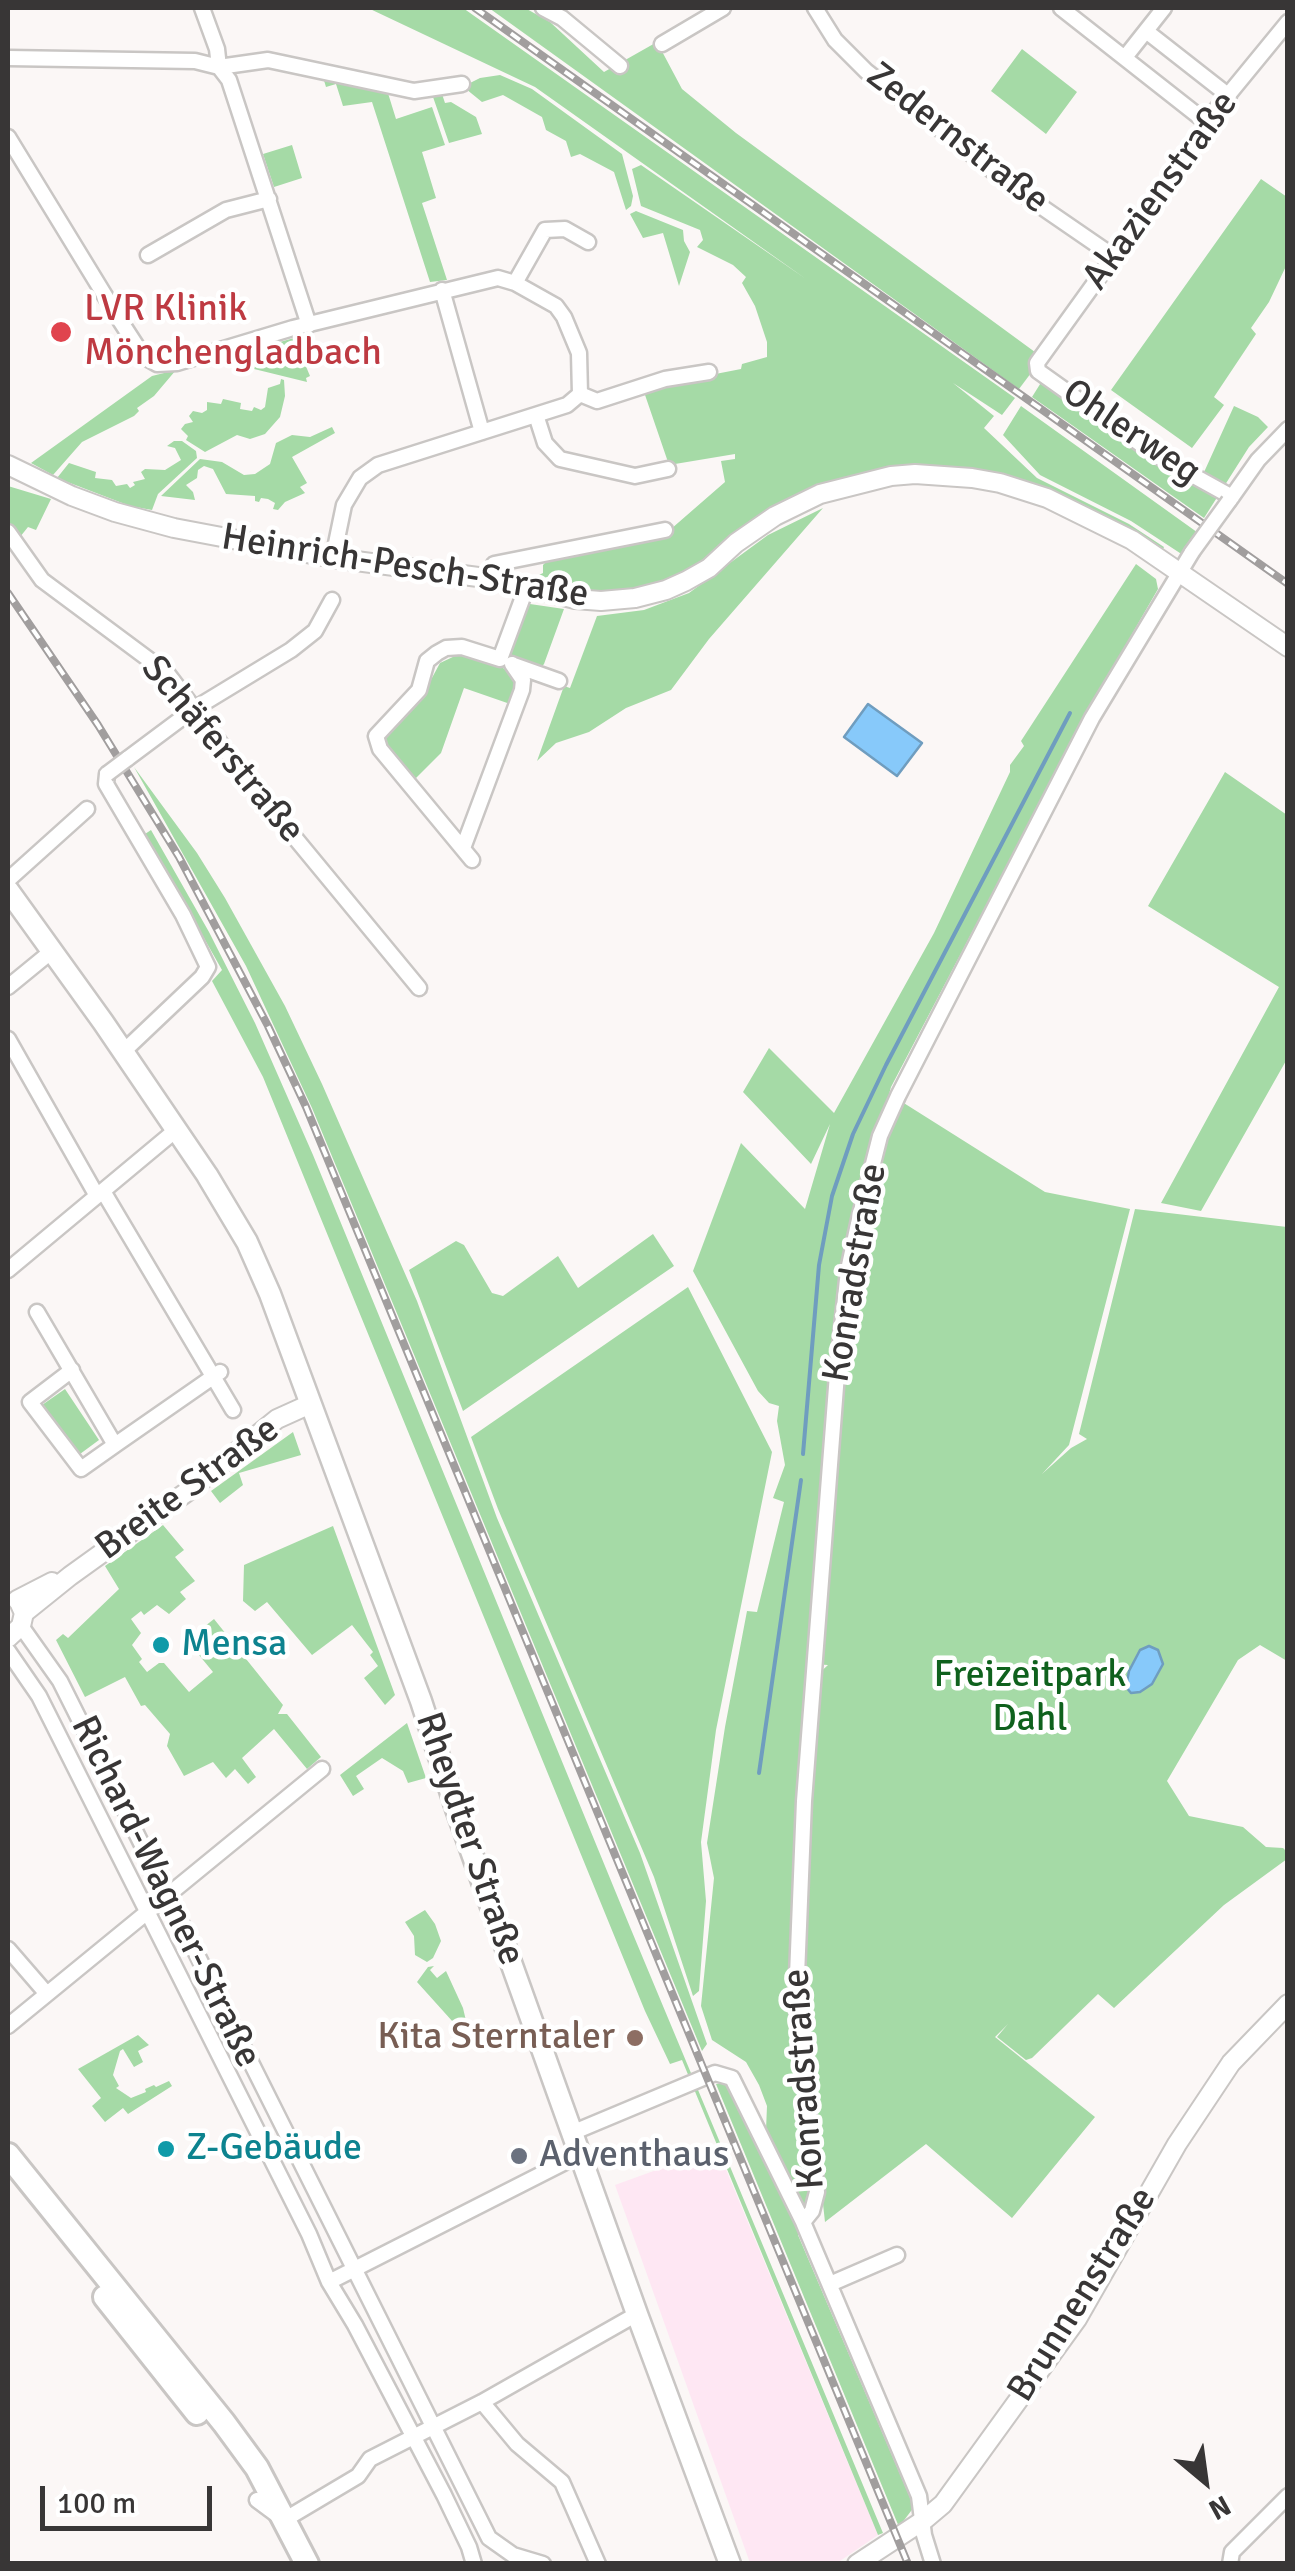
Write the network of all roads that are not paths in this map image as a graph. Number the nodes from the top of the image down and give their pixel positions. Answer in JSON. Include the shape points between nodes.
{"nodes":[{"id":1,"x":202,"y":8,"type":"edge"},
{"id":2,"x":543,"y":8,"type":"edge"},
{"id":3,"x":723,"y":8,"type":"edge"},
{"id":4,"x":815,"y":8,"type":"edge"},
{"id":5,"x":1061,"y":8,"type":"edge"},
{"id":6,"x":1164,"y":8,"type":"edge"},
{"id":7,"x":1288,"y":22,"type":"edge"},
{"id":8,"x":1146,"y":31,"type":"junction"},
{"id":9,"x":662,"y":44,"type":"dead end"},
{"id":10,"x":1126,"y":56,"type":"junction"},
{"id":11,"x":8,"y":58,"type":"edge"},
{"id":12,"x":620,"y":66,"type":"dead end"},
{"id":13,"x":219,"y":67,"type":"junction"},
{"id":14,"x":462,"y":84,"type":"dead end"},
{"id":15,"x":1228,"y":96,"type":"junction"},
{"id":16,"x":1206,"y":122,"type":"junction"},
{"id":17,"x":8,"y":137,"type":"edge"},
{"id":18,"x":268,"y":199,"type":"junction"},
{"id":19,"x":588,"y":242,"type":"dead end"},
{"id":20,"x":148,"y":255,"type":"dead end"},
{"id":21,"x":1112,"y":256,"type":"junction"},
{"id":22,"x":515,"y":282,"type":"junction"},
{"id":23,"x":442,"y":290,"type":"junction"},
{"id":24,"x":309,"y":325,"type":"junction"},
{"id":25,"x":1037,"y":363,"type":"joint"},
{"id":26,"x":709,"y":372,"type":"dead end"},
{"id":27,"x":580,"y":394,"type":"junction"},
{"id":28,"x":536,"y":415,"type":"junction"},
{"id":29,"x":1288,"y":429,"type":"edge"},
{"id":30,"x":482,"y":432,"type":"junction"},
{"id":31,"x":8,"y":465,"type":"edge"},
{"id":32,"x":668,"y":470,"type":"dead end"},
{"id":33,"x":1230,"y":499,"type":"junction"},
{"id":34,"x":664,"y":530,"type":"dead end"},
{"id":35,"x":8,"y":532,"type":"edge"},
{"id":36,"x":333,"y":558,"type":"junction"},
{"id":37,"x":494,"y":564,"type":"dead end"},
{"id":38,"x":1181,"y":572,"type":"junction"},
{"id":39,"x":527,"y":586,"type":"junction"},
{"id":40,"x":332,"y":600,"type":"dead end"},
{"id":41,"x":1288,"y":647,"type":"edge"},
{"id":42,"x":506,"y":662,"type":"junction"},
{"id":43,"x":559,"y":681,"type":"dead end"},
{"id":44,"x":194,"y":709,"type":"junction"},
{"id":45,"x":87,"y":809,"type":"dead end"},
{"id":46,"x":8,"y":880,"type":"edge"},
{"id":47,"x":8,"y":890,"type":"edge"},
{"id":48,"x":52,"y":951,"type":"junction"},
{"id":49,"x":8,"y":988,"type":"edge"},
{"id":50,"x":419,"y":988,"type":"dead end"},
{"id":51,"x":8,"y":1038,"type":"edge"},
{"id":52,"x":124,"y":1051,"type":"junction"},
{"id":53,"x":176,"y":1130,"type":"junction"},
{"id":54,"x":100,"y":1194,"type":"junction"},
{"id":55,"x":8,"y":1270,"type":"edge"},
{"id":56,"x":38,"y":1312,"type":"dead end"},
{"id":57,"x":72,"y":1370,"type":"junction"},
{"id":58,"x":217,"y":1374,"type":"junction"},
{"id":59,"x":308,"y":1405,"type":"junction"},
{"id":60,"x":233,"y":1410,"type":"dead end"},
{"id":61,"x":115,"y":1446,"type":"junction"},
{"id":62,"x":16,"y":1614,"type":"edge"},
{"id":63,"x":8,"y":1650,"type":"edge"},
{"id":64,"x":322,"y":1769,"type":"dead end"},
{"id":65,"x":168,"y":1894,"type":"junction"},
{"id":66,"x":147,"y":1910,"type":"junction"},
{"id":67,"x":8,"y":1949,"type":"edge"},
{"id":68,"x":46,"y":1994,"type":"junction"},
{"id":69,"x":1288,"y":2004,"type":"edge"},
{"id":70,"x":8,"y":2026,"type":"edge"},
{"id":71,"x":270,"y":2104,"type":"junction"},
{"id":72,"x":249,"y":2115,"type":"junction"},
{"id":73,"x":574,"y":2132,"type":"junction"},
{"id":74,"x":581,"y":2154,"type":"junction"},
{"id":75,"x":8,"y":2155,"type":"edge"},
{"id":76,"x":8,"y":2178,"type":"edge"},
{"id":77,"x":803,"y":2222,"type":"junction"},
{"id":78,"x":897,"y":2255,"type":"dead end"},
{"id":79,"x":356,"y":2270,"type":"junction"},
{"id":80,"x":329,"y":2282,"type":"junction"},
{"id":81,"x":830,"y":2284,"type":"junction"},
{"id":82,"x":637,"y":2314,"type":"junction"},
{"id":83,"x":482,"y":2402,"type":"junction"},
{"id":84,"x":432,"y":2428,"type":"junction"},
{"id":85,"x":411,"y":2436,"type":"junction"},
{"id":86,"x":1288,"y":2496,"type":"edge"},
{"id":87,"x":257,"y":2500,"type":"junction"},
{"id":88,"x":284,"y":2520,"type":"junction"},
{"id":89,"x":924,"y":2520,"type":"junction"},
{"id":90,"x":513,"y":2555,"type":"junction"},
{"id":91,"x":292,"y":2564,"type":"edge"},
{"id":92,"x":307,"y":2564,"type":"edge"},
{"id":93,"x":474,"y":2564,"type":"edge"},
{"id":94,"x":498,"y":2564,"type":"edge"},
{"id":95,"x":542,"y":2564,"type":"edge"},
{"id":96,"x":598,"y":2564,"type":"edge"},
{"id":97,"x":730,"y":2564,"type":"edge"},
{"id":98,"x":857,"y":2564,"type":"edge"},
{"id":99,"x":933,"y":2564,"type":"edge"},
{"id":100,"x":1230,"y":2564,"type":"edge"}],
"edges":[{"from":1,"to":13,"type":"street"},
{"from":2,"to":12,"type":"street"},
{"from":3,"to":9,"type":"street"},
{"from":4,"to":21,"type":"street","name":"Zedernstraße","via":[[866,71]]},
{"from":5,"to":10,"type":"street"},
{"from":6,"to":8,"type":"street"},
{"from":7,"to":15,"type":"street","name":"Akazienstraße"},
{"from":8,"to":10,"type":"street"},
{"from":8,"to":15,"type":"street"},
{"from":10,"to":16,"type":"street"},
{"from":11,"to":13,"type":"street"},
{"from":13,"to":14,"type":"street","via":[[268,60],[414,92]]},
{"from":13,"to":18,"type":"street"},
{"from":15,"to":16,"type":"street","name":"Akazienstraße"},
{"from":16,"to":21,"type":"street","name":"Akazienstraße"},
{"from":17,"to":24,"type":"street","via":[[144,356],[157,364],[177,362]]},
{"from":18,"to":20,"type":"street","via":[[226,210]]},
{"from":18,"to":24,"type":"street"},
{"from":19,"to":22,"type":"street","via":[[565,229],[545,230]]},
{"from":21,"to":25,"type":"street","name":"Akazienstraße"},
{"from":22,"to":23,"type":"street","via":[[498,278]]},
{"from":22,"to":27,"type":"street","via":[[564,317],[579,353]]},
{"from":23,"to":24,"type":"street"},
{"from":23,"to":30,"type":"street"},
{"from":25,"to":33,"type":"street","name":"Ohlerweg","via":[[1038,371],[1156,456]]},
{"from":26,"to":27,"type":"street","via":[[597,401]]},
{"from":27,"to":28,"type":"street"},
{"from":28,"to":30,"type":"street"},
{"from":28,"to":32,"type":"street","via":[[544,443],[560,459],[635,476]]},
{"from":29,"to":33,"type":"street","name":"Konradstraße"},
{"from":30,"to":36,"type":"street","via":[[390,461],[360,478],[344,505]]},
{"from":31,"to":36,"type":"street","name":"Heinrich-Pesch-Straße","via":[[115,512]]},
{"from":33,"to":38,"type":"street","name":"Konradstraße","bridge":true},
{"from":34,"to":37,"type":"street","name":"Heinrich-Pesch-Straße"},
{"from":35,"to":44,"type":"street","name":"Schäferstraße","via":[[42,580],[149,657]]},
{"from":36,"to":39,"type":"street","name":"Heinrich-Pesch-Straße"},
{"from":38,"to":39,"type":"street","name":"Heinrich-Pesch-Straße","via":[[1040,496],[1000,483],[915,474],[848,485],[798,504],[709,568],[666,590],[601,601]]},
{"from":38,"to":41,"type":"street","name":"Heinrich-Pesch-Straße"},
{"from":38,"to":77,"type":"street","name":"Konradstraße","via":[[1092,718],[898,1096],[860,1215],[837,1374],[804,1801],[796,2001],[817,2192]]},
{"from":39,"to":42,"type":"street"},
{"from":40,"to":44,"type":"street","via":[[315,630],[291,650]]},
{"from":42,"to":42,"type":"street","via":[[462,647],[437,652],[418,690],[376,736],[468,854],[522,690],[523,680]]},
{"from":42,"to":43,"type":"street"},
{"from":44,"to":50,"type":"street","name":"Schäferstraße"},
{"from":44,"to":52,"type":"street","bridge":true,"via":[[107,774],[108,787],[208,963],[202,977]]},
{"from":45,"to":46,"type":"street"},
{"from":47,"to":48,"type":"main road","name":"Rheydter Straße"},
{"from":48,"to":49,"type":"street"},
{"from":48,"to":52,"type":"main road","name":"Rheydter Straße"},
{"from":51,"to":54,"type":"street"},
{"from":52,"to":53,"type":"main road","name":"Rheydter Straße"},
{"from":53,"to":54,"type":"street"},
{"from":53,"to":59,"type":"main road","name":"Rheydter Straße","via":[[247,1242]]},
{"from":54,"to":55,"type":"street"},
{"from":54,"to":58,"type":"street"},
{"from":56,"to":57,"type":"street"},
{"from":57,"to":61,"type":"street"},
{"from":57,"to":61,"type":"street","via":[[30,1402],[81,1469]]},
{"from":58,"to":60,"type":"street"},
{"from":58,"to":61,"type":"street"},
{"from":59,"to":62,"type":"street","name":"Breite Straße","via":[[277,1420],[192,1490]]},
{"from":59,"to":73,"type":"main road","name":"Rheydter Straße"},
{"from":62,"to":65,"type":"street","name":"Richard-Wagner-Straße","via":[[60,1681]]},
{"from":63,"to":66,"type":"street","name":"Richard-Wagner-Straße","via":[[39,1696]]},
{"from":64,"to":65,"type":"street"},
{"from":65,"to":66,"type":"street"},
{"from":65,"to":71,"type":"street","name":"Richard-Wagner-Straße"},
{"from":66,"to":68,"type":"street"},
{"from":66,"to":72,"type":"street","name":"Richard-Wagner-Straße"},
{"from":67,"to":68,"type":"street"},
{"from":68,"to":70,"type":"street"},
{"from":69,"to":89,"type":"street","name":"Brunnenstraße","via":[[1231,2063],[1077,2318],[943,2504]]},
{"from":71,"to":72,"type":"street","name":"Richard-Wagner-Straße"},
{"from":71,"to":79,"type":"street","name":"Richard-Wagner-Straße"},
{"from":72,"to":80,"type":"street","name":"Richard-Wagner-Straße"},
{"from":73,"to":74,"type":"main road","name":"Rheydter Straße"},
{"from":73,"to":77,"type":"street","via":[[715,2073],[728,2074]]},
{"from":74,"to":79,"type":"street"},
{"from":74,"to":82,"type":"main road","name":"Rheydter Straße"},
{"from":75,"to":88,"type":"main road","via":[[224,2423]]},
{"from":76,"to":87,"type":"main road","via":[[210,2429]]},
{"from":77,"to":81,"type":"street"},
{"from":78,"to":81,"type":"street"},
{"from":79,"to":80,"type":"street"},
{"from":79,"to":84,"type":"street","name":"Richard-Wagner-Straße"},
{"from":80,"to":85,"type":"street","name":"Richard-Wagner-Straße"},
{"from":81,"to":89,"type":"street"},
{"from":82,"to":83,"type":"street"},
{"from":82,"to":97,"type":"main road","name":"Rheydter Straße"},
{"from":83,"to":84,"type":"street"},
{"from":83,"to":96,"type":"street","via":[[562,2482]]},
{"from":84,"to":85,"type":"street"},
{"from":84,"to":90,"type":"street","name":"Richard-Wagner-Straße","via":[[488,2538]]},
{"from":85,"to":88,"type":"street"},
{"from":85,"to":93,"type":"street","name":"Richard-Wagner-Straße"},
{"from":86,"to":100,"type":"street","via":[[1232,2552]]},
{"from":87,"to":88,"type":"street"},
{"from":87,"to":91,"type":"main road"},
{"from":88,"to":92,"type":"main road"},
{"from":89,"to":98,"type":"street","name":"Brunnenstraße"},
{"from":89,"to":99,"type":"street"},
{"from":90,"to":94,"type":"street"},
{"from":90,"to":95,"type":"street","name":"Richard-Wagner-Straße"}]}
